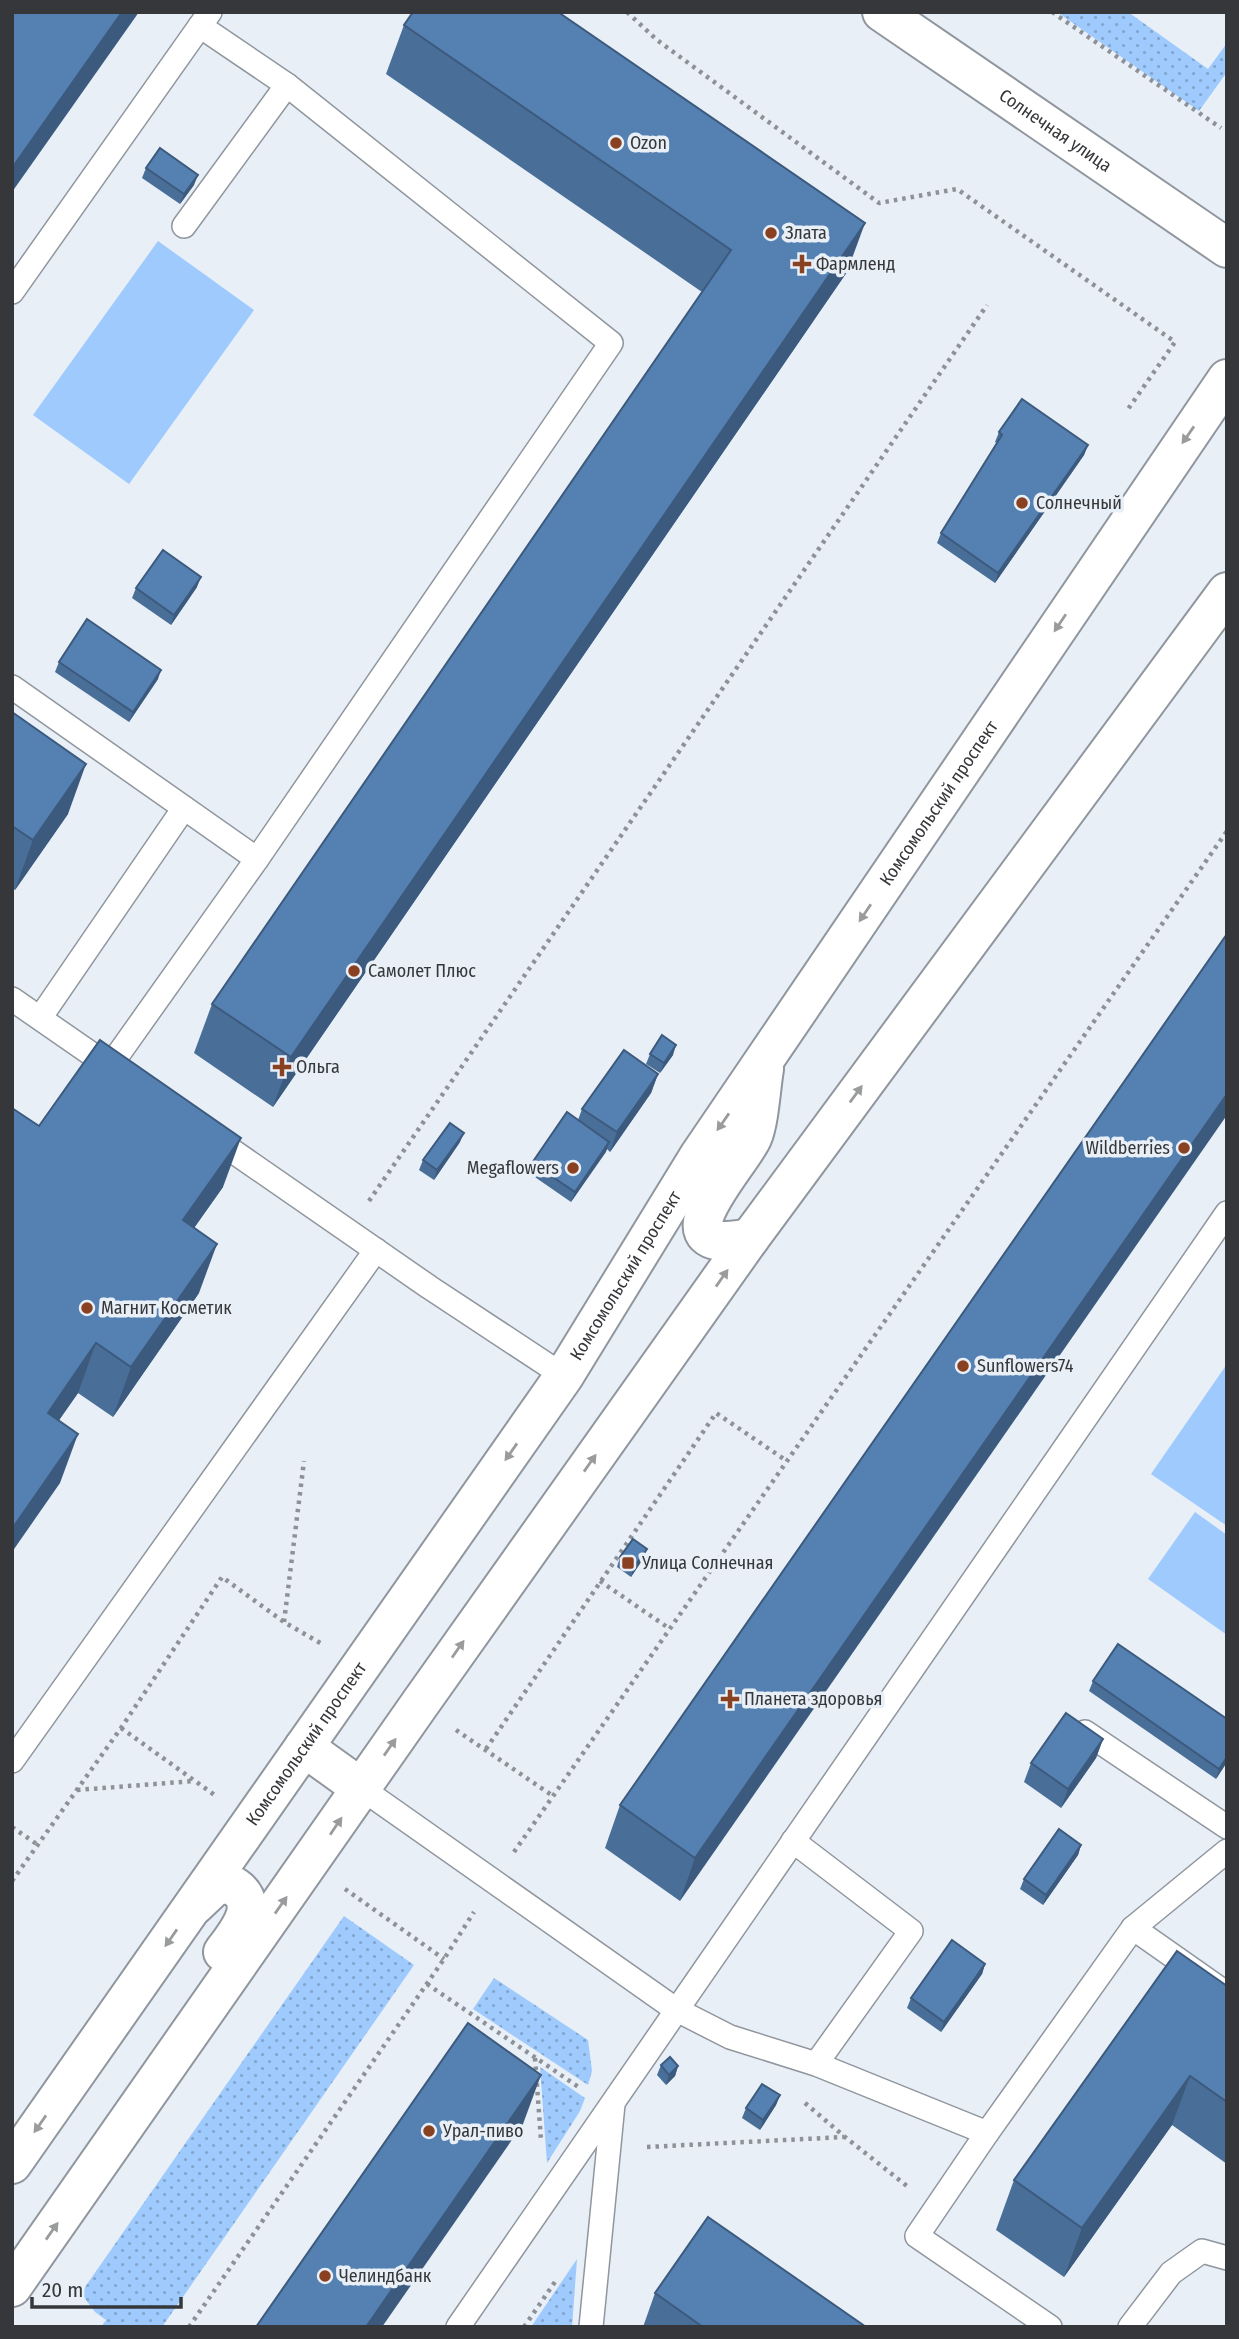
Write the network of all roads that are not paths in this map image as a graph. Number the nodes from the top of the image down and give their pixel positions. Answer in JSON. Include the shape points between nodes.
{"nodes":[{"id":1,"x":882,"y":12,"type":"edge"},
{"id":2,"x":205,"y":19,"type":"edge"},
{"id":3,"x":287,"y":85,"type":"junction"},
{"id":4,"x":184,"y":226,"type":"dead end"},
{"id":5,"x":1227,"y":248,"type":"edge"},
{"id":6,"x":12,"y":292,"type":"edge"},
{"id":7,"x":1227,"y":379,"type":"edge"},
{"id":8,"x":1227,"y":592,"type":"edge"},
{"id":9,"x":12,"y":687,"type":"edge"},
{"id":10,"x":184,"y":808,"type":"junction"},
{"id":11,"x":257,"y":859,"type":"junction"},
{"id":12,"x":12,"y":999,"type":"edge"},
{"id":13,"x":40,"y":1018,"type":"junction"},
{"id":14,"x":766,"y":1060,"type":"junction"},
{"id":15,"x":110,"y":1066,"type":"junction"},
{"id":16,"x":132,"y":1082,"type":"edge"},
{"id":17,"x":189,"y":1121,"type":"edge"},
{"id":18,"x":1227,"y":1213,"type":"edge"},
{"id":19,"x":750,"y":1238,"type":"junction"},
{"id":20,"x":376,"y":1250,"type":"junction"},
{"id":21,"x":564,"y":1376,"type":"junction"},
{"id":22,"x":1085,"y":1732,"type":"edge"},
{"id":23,"x":304,"y":1747,"type":"junction"},
{"id":24,"x":12,"y":1761,"type":"edge"},
{"id":25,"x":361,"y":1788,"type":"junction"},
{"id":26,"x":1227,"y":1827,"type":"edge"},
{"id":27,"x":793,"y":1841,"type":"junction"},
{"id":28,"x":1227,"y":1851,"type":"edge"},
{"id":29,"x":194,"y":1905,"type":"junction"},
{"id":30,"x":1133,"y":1928,"type":"junction"},
{"id":31,"x":1227,"y":1994,"type":"edge"},
{"id":32,"x":675,"y":2009,"type":"junction"},
{"id":33,"x":186,"y":2040,"type":"junction"},
{"id":34,"x":816,"y":2064,"type":"junction"},
{"id":35,"x":611,"y":2104,"type":"junction"},
{"id":36,"x":987,"y":2133,"type":"junction"},
{"id":37,"x":12,"y":2164,"type":"edge"},
{"id":38,"x":1227,"y":2258,"type":"edge"},
{"id":39,"x":12,"y":2287,"type":"edge"},
{"id":40,"x":458,"y":2327,"type":"edge"},
{"id":41,"x":591,"y":2327,"type":"edge"},
{"id":42,"x":1050,"y":2327,"type":"edge"},
{"id":43,"x":1130,"y":2327,"type":"edge"}],
"edges":[{"from":1,"to":5,"type":"main road","name":"Солнечная улица"},
{"from":2,"to":3,"type":"lane"},
{"from":2,"to":6,"type":"lane"},
{"from":3,"to":4,"type":"lane"},
{"from":3,"to":11,"type":"lane","via":[[611,343]]},
{"from":7,"to":14,"type":"main road","name":"Комсомольский проспект","one_way":true},
{"from":19,"to":8,"type":"main road","one_way":true},
{"from":9,"to":10,"type":"lane"},
{"from":10,"to":11,"type":"lane"},
{"from":10,"to":13,"type":"lane"},
{"from":11,"to":15,"type":"lane"},
{"from":12,"to":13,"type":"lane"},
{"from":13,"to":15,"type":"lane"},
{"from":14,"to":19,"type":"main road","via":[[753,1137],[702,1219],[705,1232],[714,1241]]},
{"from":14,"to":21,"type":"main road","name":"Комсомольский проспект","one_way":true,"via":[[699,1156]]},
{"from":15,"to":16,"type":"lane"},
{"from":17,"to":20,"type":"lane"},
{"from":18,"to":27,"type":"lane"},
{"from":25,"to":19,"type":"main road","one_way":true},
{"from":20,"to":21,"type":"lane"},
{"from":20,"to":24,"type":"lane"},
{"from":21,"to":23,"type":"main road","name":"Комсомольский проспект","one_way":true},
{"from":22,"to":26,"type":"lane"},
{"from":23,"to":25,"type":"main road"},
{"from":23,"to":29,"type":"main road","name":"Комсомольский проспект"},
{"from":25,"to":32,"type":"lane"},
{"from":33,"to":25,"type":"main road","one_way":true},
{"from":27,"to":32,"type":"lane"},
{"from":27,"to":34,"type":"lane","via":[[911,1931]]},
{"from":28,"to":30,"type":"lane"},
{"from":29,"to":33,"type":"main road","via":[[214,1887],[228,1883],[239,1888],[247,1908],[239,1930],[205,1978]]},
{"from":29,"to":37,"type":"main road","name":"Комсомольский проспект","one_way":true},
{"from":30,"to":31,"type":"lane"},
{"from":30,"to":36,"type":"lane"},
{"from":32,"to":34,"type":"lane","via":[[730,2037]]},
{"from":32,"to":35,"type":"lane"},
{"from":39,"to":33,"type":"main road","one_way":true},
{"from":34,"to":36,"type":"lane"},
{"from":35,"to":40,"type":"lane"},
{"from":35,"to":41,"type":"lane"},
{"from":36,"to":42,"type":"lane","via":[[917,2236]]},
{"from":38,"to":43,"type":"lane","via":[[1202,2250],[1171,2273]]}]}
